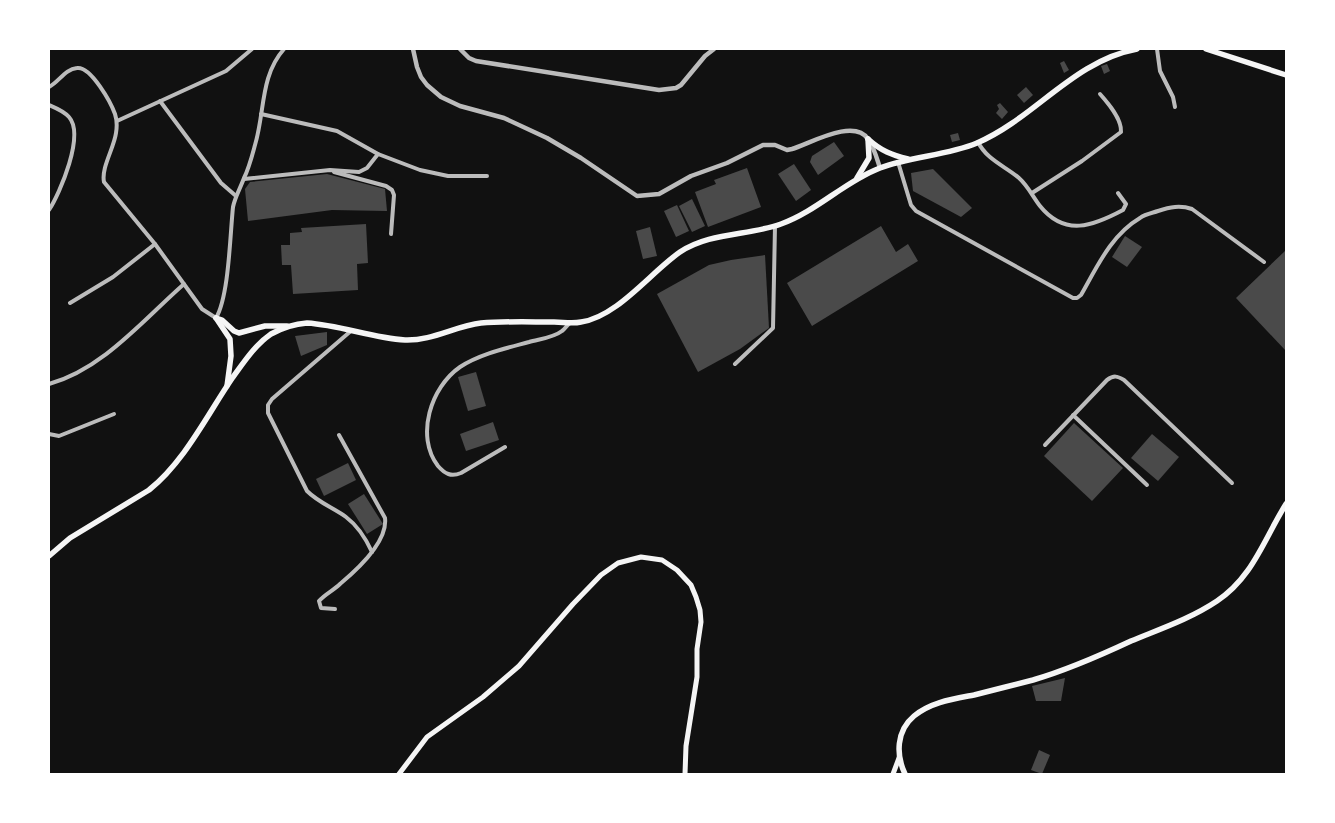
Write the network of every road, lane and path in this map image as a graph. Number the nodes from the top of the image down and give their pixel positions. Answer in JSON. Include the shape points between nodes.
{"nodes":[{"id":1,"x":252,"y":49,"type":"edge"},
{"id":2,"x":284,"y":49,"type":"edge"},
{"id":3,"x":413,"y":49,"type":"edge"},
{"id":4,"x":460,"y":49,"type":"edge"},
{"id":5,"x":714,"y":49,"type":"edge"},
{"id":6,"x":1137,"y":49,"type":"edge"},
{"id":7,"x":1157,"y":49,"type":"edge"},
{"id":8,"x":1206,"y":49,"type":"edge"},
{"id":9,"x":1286,"y":75,"type":"edge"},
{"id":10,"x":49,"y":87,"type":"edge"},
{"id":11,"x":1100,"y":94,"type":"dead end"},
{"id":12,"x":160,"y":101,"type":"junction"},
{"id":13,"x":49,"y":105,"type":"edge"},
{"id":14,"x":1175,"y":107,"type":"dead end"},
{"id":15,"x":261,"y":114,"type":"junction"},
{"id":16,"x":117,"y":121,"type":"junction"},
{"id":17,"x":868,"y":139,"type":"junction"},
{"id":18,"x":978,"y":142,"type":"junction"},
{"id":19,"x":378,"y":154,"type":"junction"},
{"id":20,"x":910,"y":159,"type":"junction"},
{"id":21,"x":898,"y":162,"type":"junction"},
{"id":22,"x":880,"y":168,"type":"junction"},
{"id":23,"x":327,"y":170,"type":"junction"},
{"id":24,"x":486,"y":176,"type":"dead end"},
{"id":25,"x":244,"y":179,"type":"junction"},
{"id":26,"x":856,"y":180,"type":"junction"},
{"id":27,"x":1032,"y":193,"type":"junction"},
{"id":28,"x":1118,"y":193,"type":"dead end"},
{"id":29,"x":236,"y":196,"type":"junction"},
{"id":30,"x":49,"y":210,"type":"edge"},
{"id":31,"x":775,"y":226,"type":"junction"},
{"id":32,"x":391,"y":234,"type":"dead end"},
{"id":33,"x":155,"y":244,"type":"junction"},
{"id":34,"x":1264,"y":262,"type":"dead end"},
{"id":35,"x":184,"y":284,"type":"junction"},
{"id":36,"x":70,"y":302,"type":"dead end"},
{"id":37,"x":216,"y":318,"type":"junction"},
{"id":38,"x":570,"y":322,"type":"junction"},
{"id":39,"x":289,"y":326,"type":"junction"},
{"id":40,"x":352,"y":330,"type":"junction"},
{"id":41,"x":735,"y":364,"type":"dead end"},
{"id":42,"x":49,"y":384,"type":"edge"},
{"id":43,"x":227,"y":386,"type":"junction"},
{"id":44,"x":114,"y":414,"type":"dead end"},
{"id":45,"x":1073,"y":415,"type":"junction"},
{"id":46,"x":49,"y":434,"type":"edge"},
{"id":47,"x":340,"y":435,"type":"dead end"},
{"id":48,"x":1045,"y":445,"type":"dead end"},
{"id":49,"x":505,"y":447,"type":"dead end"},
{"id":50,"x":1232,"y":483,"type":"dead end"},
{"id":51,"x":1147,"y":485,"type":"dead end"},
{"id":52,"x":1286,"y":504,"type":"edge"},
{"id":53,"x":372,"y":552,"type":"junction"},
{"id":54,"x":49,"y":556,"type":"edge"},
{"id":55,"x":335,"y":609,"type":"dead end"},
{"id":56,"x":899,"y":758,"type":"junction"},
{"id":57,"x":399,"y":774,"type":"edge"},
{"id":58,"x":685,"y":774,"type":"edge"},
{"id":59,"x":893,"y":774,"type":"edge"},
{"id":60,"x":905,"y":774,"type":"edge"}],
"edges":[{"from":1,"to":12,"type":"street","via":[[226,71]]},
{"from":2,"to":15,"type":"street","via":[[268,76]]},
{"from":3,"to":17,"type":"street","via":[[421,77],[441,97],[460,106],[504,118],[547,138],[637,196],[659,194],[691,176],[763,145],[787,150],[849,130]]},
{"from":4,"to":5,"type":"street","via":[[476,61],[659,90],[682,84]]},
{"from":6,"to":18,"type":"main road","via":[[1092,65],[1007,127]]},
{"from":7,"to":14,"type":"street","via":[[1160,71]]},
{"from":8,"to":9,"type":"main road"},
{"from":10,"to":16,"type":"street","via":[[69,71],[85,69],[110,104]]},
{"from":11,"to":27,"type":"street","via":[[1118,120],[1120,132],[1082,162]]},
{"from":12,"to":16,"type":"street"},
{"from":12,"to":29,"type":"street","via":[[221,183]]},
{"from":13,"to":30,"type":"street","via":[[69,117],[74,126],[65,180]]},
{"from":15,"to":19,"type":"street","via":[[337,131]]},
{"from":15,"to":25,"type":"street","via":[[256,144]]},
{"from":16,"to":33,"type":"street","via":[[104,182]]},
{"from":17,"to":20,"type":"main road","via":[[880,150]]},
{"from":17,"to":22,"type":"street"},
{"from":17,"to":26,"type":"main road","via":[[869,158]]},
{"from":18,"to":20,"type":"main road"},
{"from":18,"to":27,"type":"street","via":[[986,154],[1019,178]]},
{"from":19,"to":23,"type":"street","via":[[367,168],[359,172]]},
{"from":19,"to":24,"type":"street","via":[[420,170],[448,176]]},
{"from":20,"to":21,"type":"main road"},
{"from":21,"to":22,"type":"main road"},
{"from":21,"to":34,"type":"street","via":[[911,205],[916,211],[1073,298],[1082,295],[1107,250],[1122,232],[1141,217],[1170,207],[1192,209]]},
{"from":22,"to":26,"type":"main road"},
{"from":23,"to":25,"type":"street"},
{"from":23,"to":32,"type":"street","via":[[392,190]]},
{"from":25,"to":29,"type":"street"},
{"from":26,"to":31,"type":"main road","via":[[807,212]]},
{"from":27,"to":28,"type":"street","via":[[1042,208],[1061,224],[1077,226],[1104,220],[1123,210],[1126,204]]},
{"from":29,"to":37,"type":"street","via":[[224,294]]},
{"from":31,"to":38,"type":"main road","via":[[697,243],[680,252],[601,316]]},
{"from":31,"to":41,"type":"street","via":[[773,328]]},
{"from":33,"to":35,"type":"street"},
{"from":33,"to":36,"type":"street","via":[[113,277]]},
{"from":35,"to":37,"type":"street","via":[[202,308]]},
{"from":35,"to":42,"type":"street","via":[[106,354],[82,370]]},
{"from":37,"to":39,"type":"main road","via":[[239,333],[265,326]]},
{"from":37,"to":43,"type":"main road","via":[[230,339]]},
{"from":38,"to":40,"type":"main road","via":[[478,324],[426,339],[408,340]]},
{"from":38,"to":49,"type":"street","via":[[552,336],[500,350],[461,367],[439,392],[430,410],[426,432],[432,458],[447,474],[455,476]]},
{"from":39,"to":40,"type":"main road","via":[[312,323]]},
{"from":39,"to":43,"type":"main road","via":[[262,341]]},
{"from":40,"to":53,"type":"street","via":[[272,399],[268,413],[308,491],[316,500],[347,518],[360,531]]},
{"from":43,"to":54,"type":"main road","via":[[160,481],[70,538]]},
{"from":44,"to":46,"type":"street","via":[[59,436]]},
{"from":45,"to":48,"type":"street"},
{"from":45,"to":50,"type":"street","via":[[1107,380],[1117,376]]},
{"from":45,"to":51,"type":"street"},
{"from":47,"to":53,"type":"street","via":[[385,518],[384,536]]},
{"from":52,"to":56,"type":"main road","via":[[1248,572],[1216,602],[1066,669],[927,708],[904,726],[899,740]]},
{"from":53,"to":55,"type":"street","via":[[319,601],[321,608]]},
{"from":56,"to":59,"type":"main road"},
{"from":56,"to":60,"type":"main road"},
{"from":57,"to":58,"type":"main road","via":[[427,737],[483,697],[525,660],[601,575],[618,563],[641,557],[662,560],[678,570],[690,585],[700,610],[697,677]]}]}
